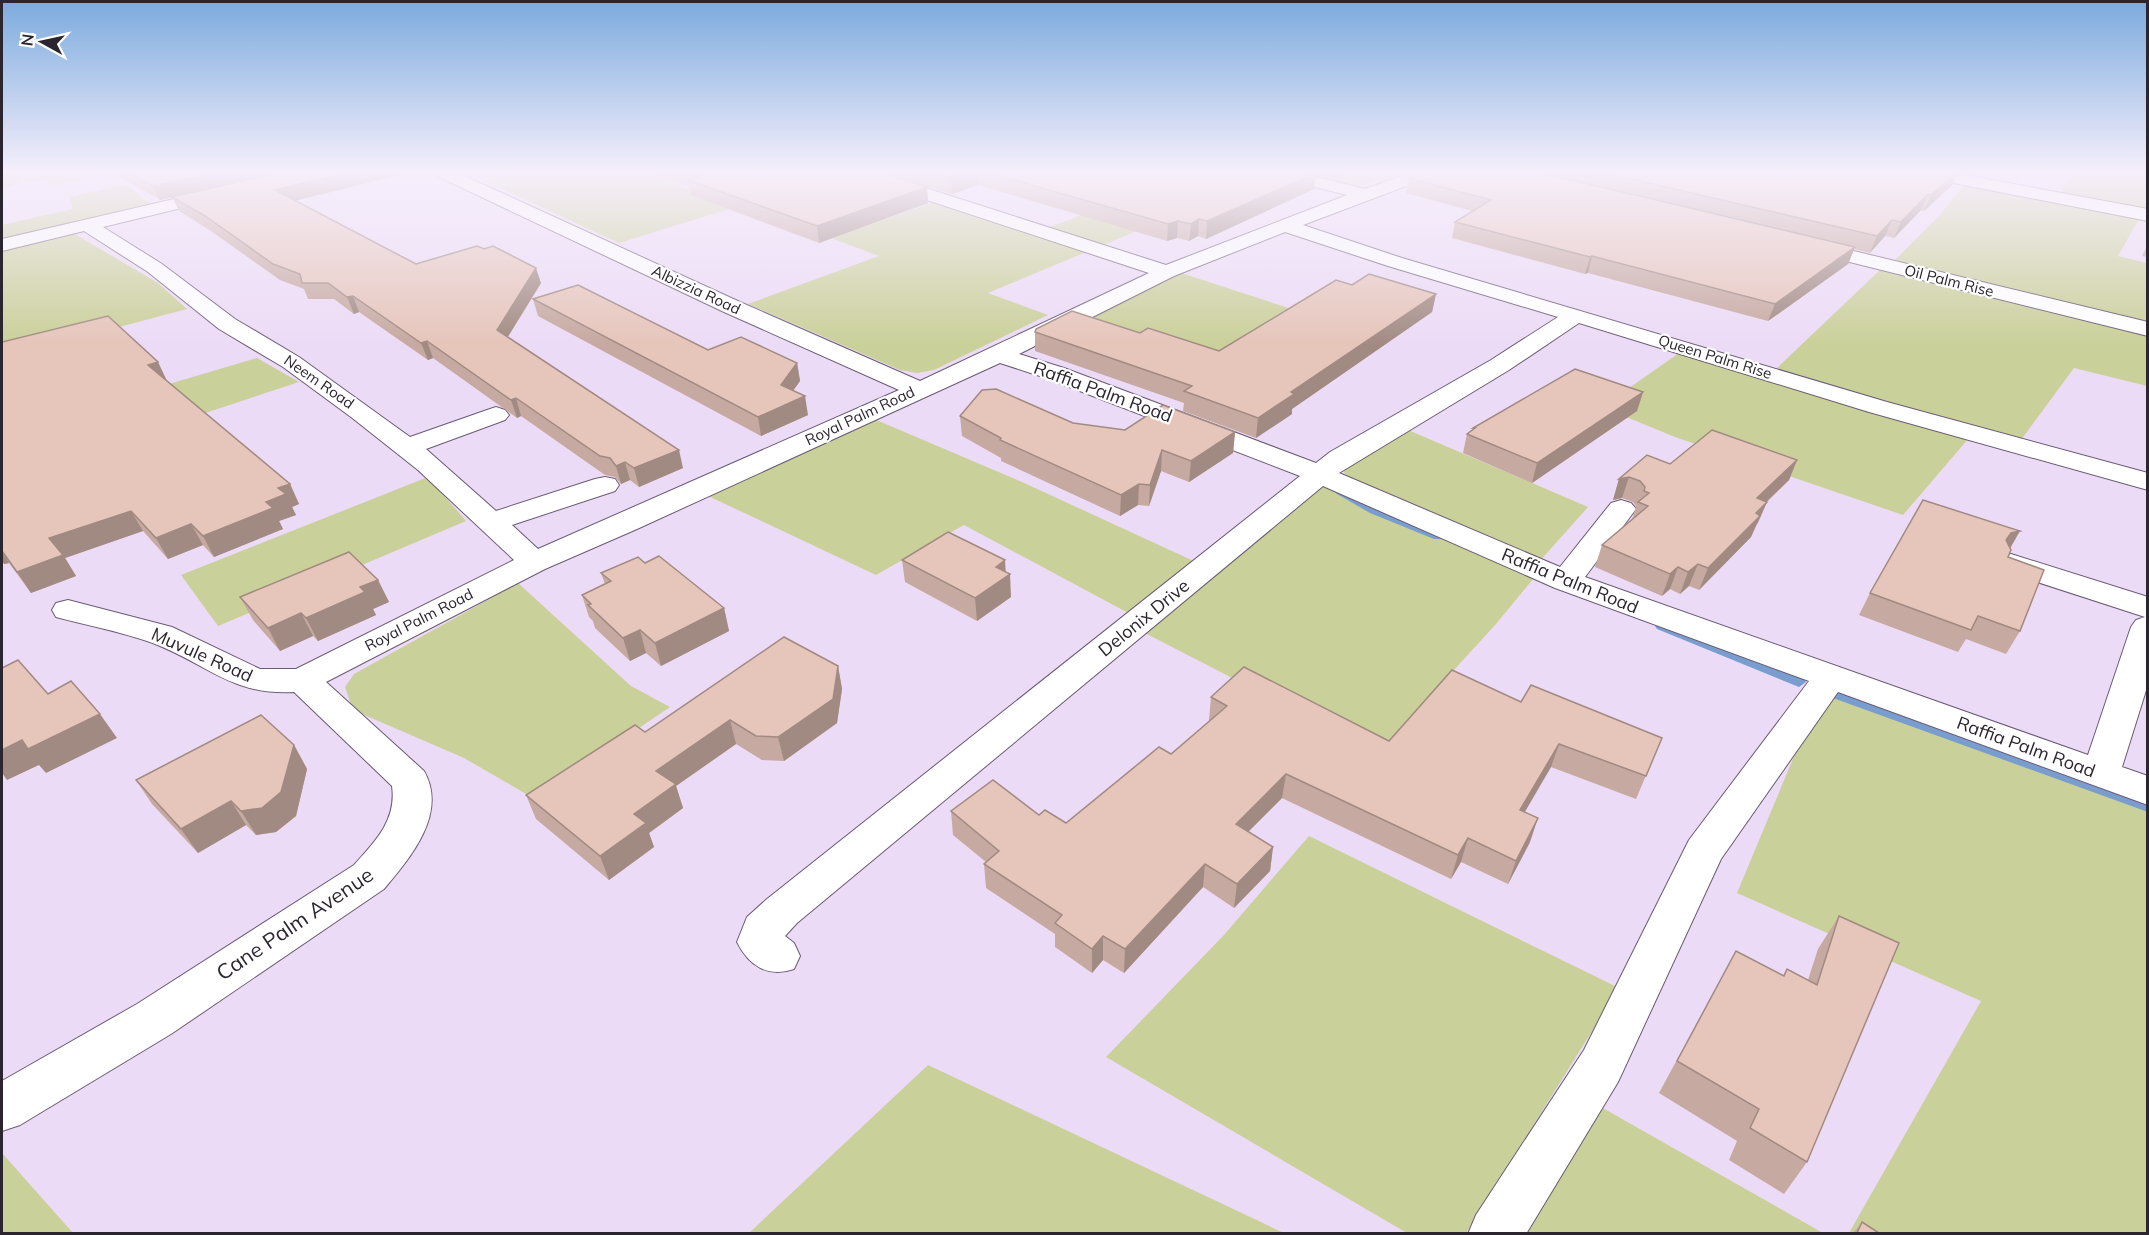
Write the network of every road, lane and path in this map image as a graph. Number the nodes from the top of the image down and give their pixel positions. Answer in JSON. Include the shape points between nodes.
{"nodes":[{"id":1,"x":66,"y":230,"type":"edge"},
{"id":2,"x":94,"y":230,"type":"edge"},
{"id":3,"x":566,"y":230,"type":"edge"},
{"id":4,"x":1037,"y":230,"type":"edge"},
{"id":5,"x":1273,"y":230,"type":"edge"},
{"id":6,"x":1300,"y":230,"type":"edge"},
{"id":7,"x":1783,"y":240,"type":"edge"},
{"id":8,"x":2,"y":244,"type":"edge"},
{"id":9,"x":1167,"y":272,"type":"junction"},
{"id":10,"x":1575,"y":316,"type":"junction"},
{"id":11,"x":2148,"y":329,"type":"edge"},
{"id":12,"x":998,"y":355,"type":"junction"},
{"id":13,"x":917,"y":389,"type":"junction"},
{"id":14,"x":496,"y":415,"type":"dead end"},
{"id":15,"x":407,"y":447,"type":"junction"},
{"id":16,"x":1322,"y":475,"type":"junction"},
{"id":17,"x":2148,"y":482,"type":"edge"},
{"id":18,"x":605,"y":485,"type":"dead end"},
{"id":19,"x":1621,"y":509,"type":"dead end"},
{"id":20,"x":492,"y":522,"type":"junction"},
{"id":21,"x":534,"y":562,"type":"junction"},
{"id":22,"x":2011,"y":563,"type":"edge"},
{"id":23,"x":1566,"y":581,"type":"junction"},
{"id":24,"x":2148,"y":608,"type":"edge"},
{"id":25,"x":68,"y":610,"type":"dead end"},
{"id":26,"x":2148,"y":627,"type":"edge"},
{"id":27,"x":1831,"y":676,"type":"junction"},
{"id":28,"x":302,"y":680,"type":"junction"},
{"id":29,"x":2101,"y":774,"type":"junction"},
{"id":30,"x":2148,"y":791,"type":"edge"},
{"id":31,"x":778,"y":956,"type":"dead end"},
{"id":32,"x":2,"y":1108,"type":"edge"},
{"id":33,"x":1495,"y":1233,"type":"edge"}],
"edges":[{"from":1,"to":8,"type":"street"},
{"from":2,"to":15,"type":"street","name":"Neem Road","via":[[155,268],[227,324],[291,362]]},
{"from":3,"to":13,"type":"street","name":"Albizzia Road"},
{"from":4,"to":9,"type":"street"},
{"from":5,"to":9,"type":"street","name":"Royal Palm Road"},
{"from":6,"to":10,"type":"street","name":"Queen Palm Rise"},
{"from":7,"to":11,"type":"street","name":"Oil Palm Rise"},
{"from":9,"to":12,"type":"street","name":"Royal Palm Road"},
{"from":10,"to":16,"type":"street","name":"Delonix Drive","via":[[1500,365],[1340,458]]},
{"from":10,"to":17,"type":"street","name":"Queen Palm Rise","via":[[1878,407]]},
{"from":12,"to":13,"type":"street","name":"Royal Palm Road"},
{"from":12,"to":16,"type":"street","name":"Raffia Palm Road"},
{"from":13,"to":21,"type":"street","name":"Royal Palm Road"},
{"from":14,"to":15,"type":"street"},
{"from":15,"to":20,"type":"street","name":"Neem Road"},
{"from":16,"to":23,"type":"street","name":"Raffia Palm Road"},
{"from":16,"to":31,"type":"street","name":"Delonix Drive","via":[[782,911],[764,930],[759,942]]},
{"from":18,"to":20,"type":"street"},
{"from":19,"to":23,"type":"street"},
{"from":20,"to":21,"type":"street","name":"Neem Road"},
{"from":21,"to":28,"type":"street","name":"Royal Palm Road"},
{"from":22,"to":24,"type":"street"},
{"from":23,"to":27,"type":"street","name":"Raffia Palm Road"},
{"from":25,"to":28,"type":"street","name":"Muvule Road","via":[[160,634],[252,679]]},
{"from":26,"to":29,"type":"street"},
{"from":27,"to":29,"type":"street","name":"Raffia Palm Road"},
{"from":27,"to":33,"type":"street","via":[[1704,851],[1601,1066]]},
{"from":28,"to":32,"type":"street","name":"Cane Palm Avenue","via":[[410,781],[415,797],[413,812],[387,857],[369,877],[154,1019]]},
{"from":29,"to":30,"type":"street","name":"Raffia Palm Road"}]}
